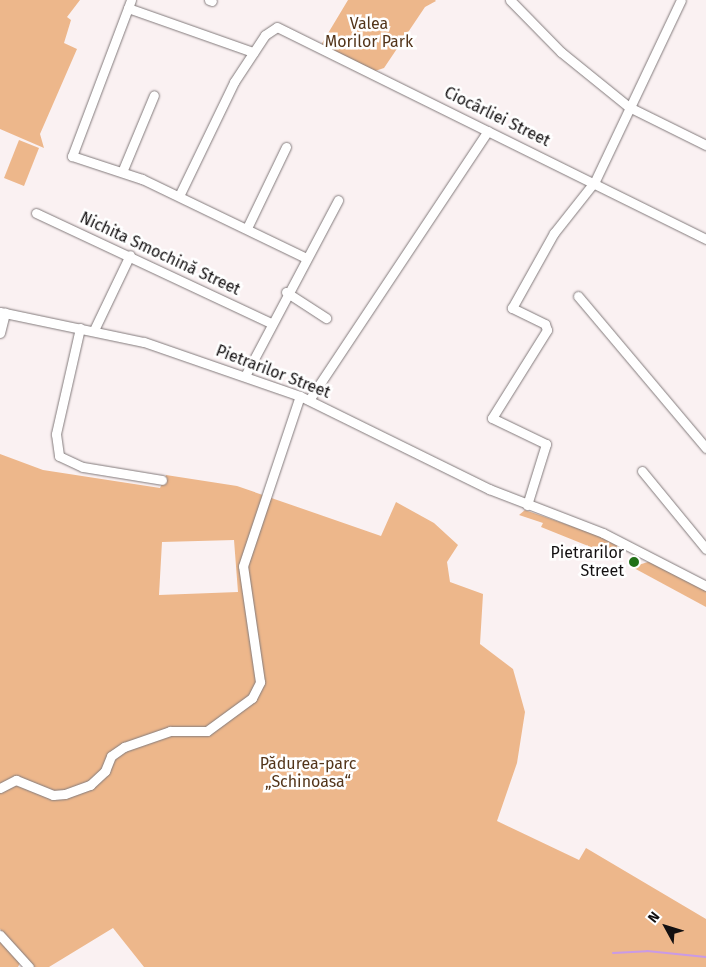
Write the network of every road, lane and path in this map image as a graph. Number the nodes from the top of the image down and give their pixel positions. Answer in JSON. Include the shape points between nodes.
{"nodes":[{"id":1,"x":510,"y":0,"type":"edge"},
{"id":2,"x":681,"y":0,"type":"edge"},
{"id":3,"x":130,"y":4,"type":"edge"},
{"id":4,"x":253,"y":52,"type":"junction"},
{"id":5,"x":154,"y":95,"type":"dead end"},
{"id":6,"x":628,"y":107,"type":"junction"},
{"id":7,"x":488,"y":131,"type":"junction"},
{"id":8,"x":706,"y":145,"type":"edge"},
{"id":9,"x":286,"y":147,"type":"dead end"},
{"id":10,"x":122,"y":172,"type":"junction"},
{"id":11,"x":595,"y":181,"type":"junction"},
{"id":12,"x":179,"y":196,"type":"junction"},
{"id":13,"x":338,"y":200,"type":"dead end"},
{"id":14,"x":36,"y":213,"type":"dead end"},
{"id":15,"x":247,"y":228,"type":"junction"},
{"id":16,"x":706,"y":239,"type":"edge"},
{"id":17,"x":130,"y":255,"type":"junction"},
{"id":18,"x":306,"y":258,"type":"junction"},
{"id":19,"x":286,"y":292,"type":"junction"},
{"id":20,"x":578,"y":296,"type":"dead end"},
{"id":21,"x":3,"y":312,"type":"edge"},
{"id":22,"x":326,"y":318,"type":"dead end"},
{"id":23,"x":271,"y":323,"type":"junction"},
{"id":24,"x":80,"y":328,"type":"junction"},
{"id":25,"x":94,"y":330,"type":"junction"},
{"id":26,"x":0,"y":333,"type":"edge"},
{"id":27,"x":245,"y":376,"type":"junction"},
{"id":28,"x":300,"y":396,"type":"junction"},
{"id":29,"x":309,"y":400,"type":"junction"},
{"id":30,"x":706,"y":448,"type":"edge"},
{"id":31,"x":642,"y":471,"type":"dead end"},
{"id":32,"x":162,"y":480,"type":"dead end"},
{"id":33,"x":527,"y":505,"type":"junction"},
{"id":34,"x":706,"y":549,"type":"edge"},
{"id":35,"x":706,"y":586,"type":"edge"},
{"id":36,"x":0,"y":788,"type":"edge"},
{"id":37,"x":0,"y":935,"type":"edge"},
{"id":38,"x":29,"y":967,"type":"edge"}],
"edges":[{"from":1,"to":6,"type":"street","via":[[561,52]]},
{"from":2,"to":6,"type":"street"},
{"from":3,"to":4,"type":"street"},
{"from":3,"to":10,"type":"street","via":[[72,156]]},
{"from":4,"to":7,"type":"street","name":"Ciocârliei Street","via":[[274,28]]},
{"from":4,"to":12,"type":"street"},
{"from":5,"to":10,"type":"street"},
{"from":6,"to":8,"type":"street"},
{"from":6,"to":11,"type":"street"},
{"from":7,"to":11,"type":"street","name":"Ciocârliei Street"},
{"from":7,"to":29,"type":"street"},
{"from":9,"to":15,"type":"street"},
{"from":10,"to":12,"type":"street"},
{"from":11,"to":16,"type":"street","name":"Ciocârliei Street"},
{"from":11,"to":33,"type":"street","via":[[554,233],[512,308],[545,324],[547,330],[492,418],[546,444]]},
{"from":12,"to":15,"type":"street"},
{"from":13,"to":18,"type":"street"},
{"from":14,"to":17,"type":"street","name":"Nichita Smochină Street"},
{"from":15,"to":18,"type":"street"},
{"from":17,"to":23,"type":"street","name":"Nichita Smochină Street"},
{"from":17,"to":25,"type":"street"},
{"from":18,"to":19,"type":"street"},
{"from":19,"to":22,"type":"street"},
{"from":19,"to":23,"type":"street"},
{"from":20,"to":30,"type":"street"},
{"from":21,"to":24,"type":"street","name":"Pietrarilor Street"},
{"from":21,"to":26,"type":"street"},
{"from":23,"to":27,"type":"street"},
{"from":24,"to":25,"type":"street","name":"Pietrarilor Street"},
{"from":24,"to":32,"type":"street","via":[[56,434],[59,456],[83,467]]},
{"from":25,"to":27,"type":"street","name":"Pietrarilor Street"},
{"from":27,"to":28,"type":"street","name":"Pietrarilor Street"},
{"from":28,"to":29,"type":"street","name":"Pietrarilor Street"},
{"from":28,"to":36,"type":"street","via":[[274,462],[242,566],[260,682],[252,698],[207,731],[170,731],[124,747],[111,756],[105,771],[90,784],[65,794],[53,795],[16,780]]},
{"from":29,"to":33,"type":"street","name":"Pietrarilor Street"},
{"from":31,"to":34,"type":"street"},
{"from":33,"to":35,"type":"street","name":"Pietrarilor Street","via":[[603,534]]},
{"from":37,"to":38,"type":"street"}]}
